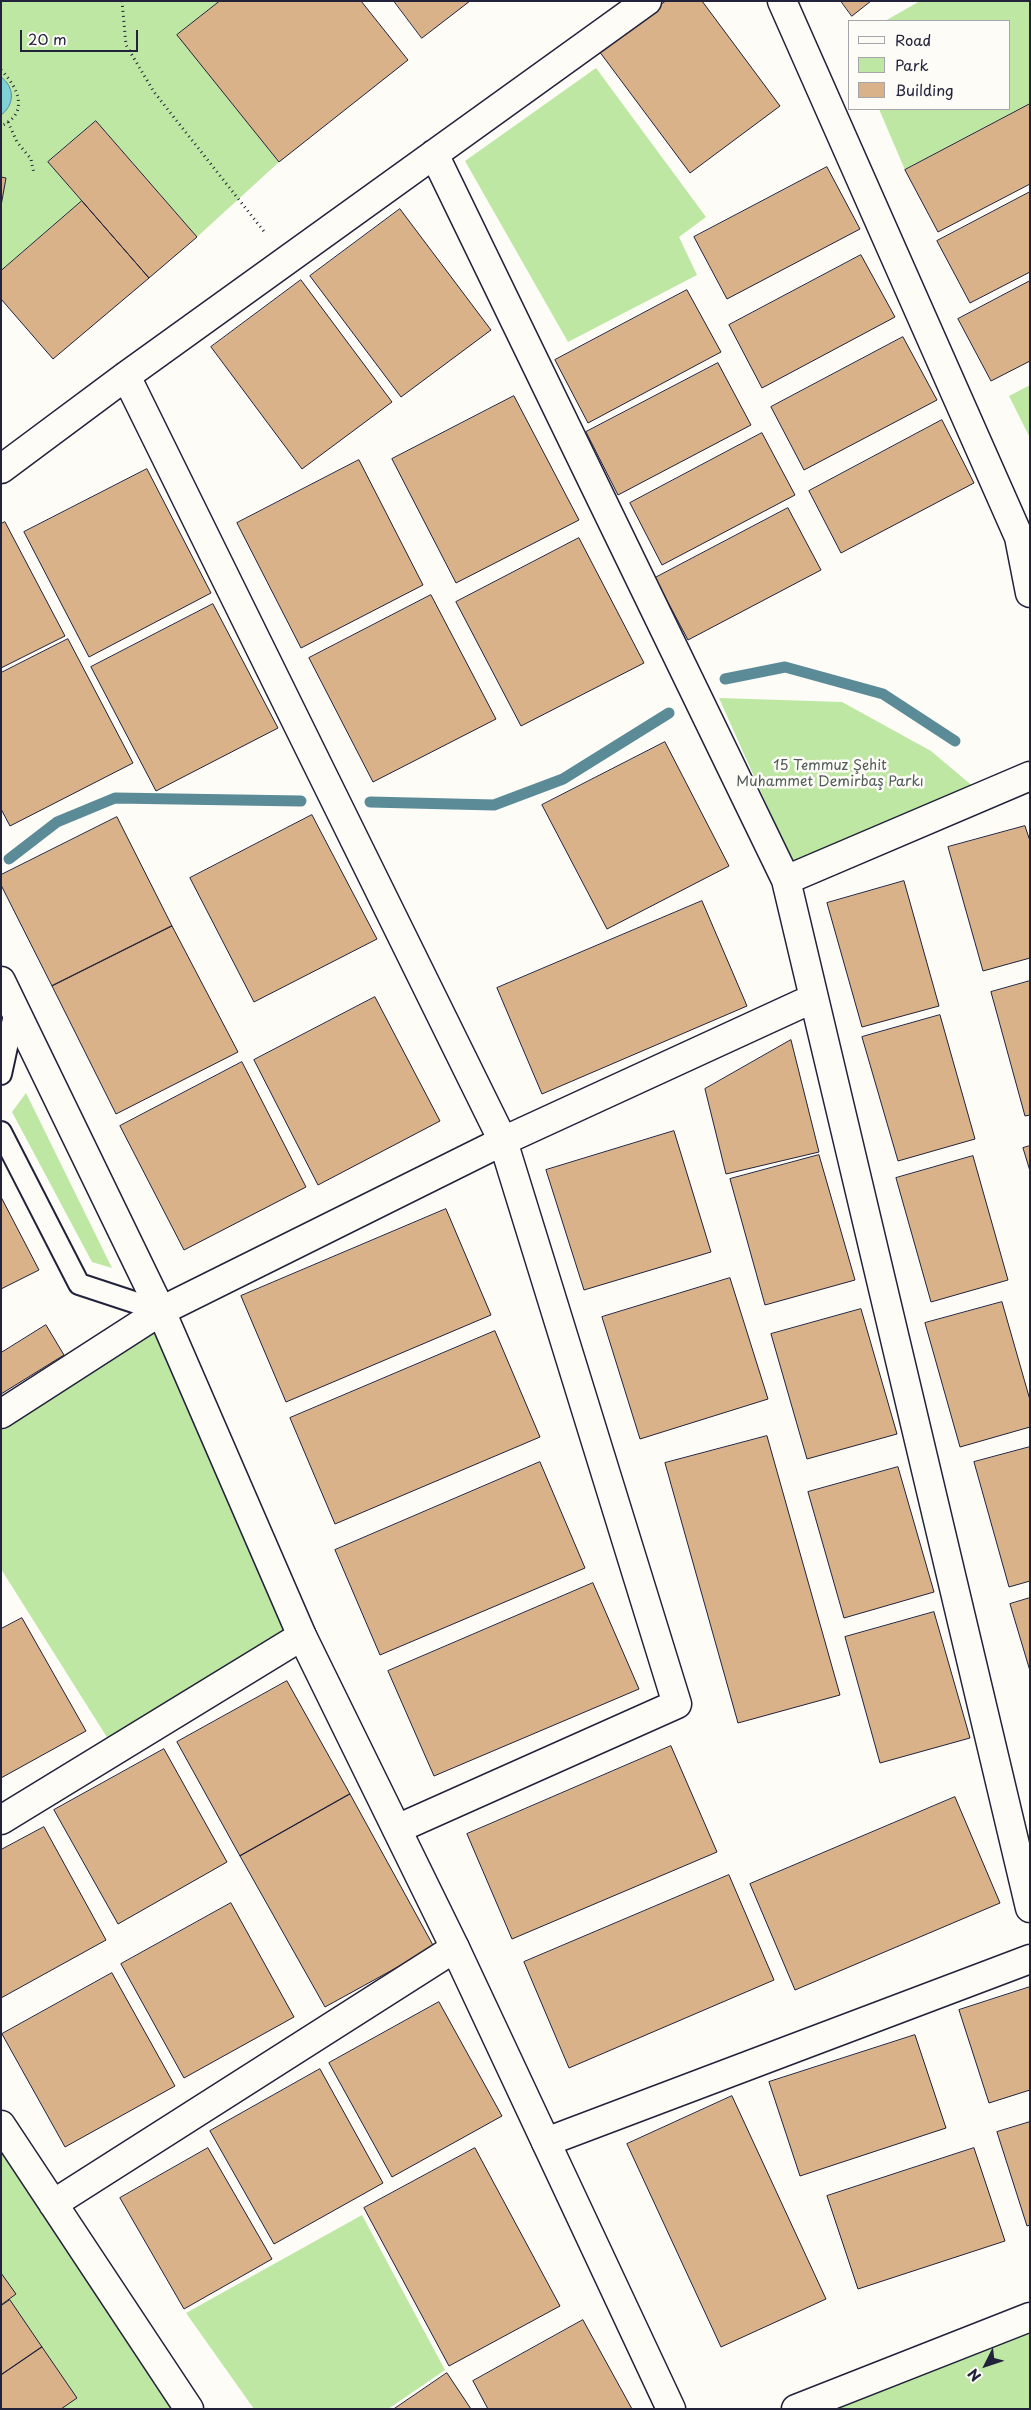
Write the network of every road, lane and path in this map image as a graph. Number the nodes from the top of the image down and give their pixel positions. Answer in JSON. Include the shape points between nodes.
{"nodes":[{"id":1,"x":122,"y":1,"type":"edge"},
{"id":2,"x":648,"y":1,"type":"edge"},
{"id":3,"x":782,"y":1,"type":"edge"},
{"id":4,"x":1,"y":70,"type":"edge"},
{"id":5,"x":8,"y":122,"type":"junction"},
{"id":6,"x":1,"y":126,"type":"edge"},
{"id":7,"x":434,"y":154,"type":"junction"},
{"id":8,"x":34,"y":174,"type":"dead end"},
{"id":9,"x":286,"y":260,"type":"junction"},
{"id":10,"x":126,"y":376,"type":"junction"},
{"id":11,"x":1,"y":469,"type":"edge"},
{"id":12,"x":1030,"y":593,"type":"edge"},
{"id":13,"x":1030,"y":776,"type":"edge"},
{"id":14,"x":786,"y":880,"type":"junction"},
{"id":15,"x":1,"y":980,"type":"edge"},
{"id":16,"x":814,"y":998,"type":"junction"},
{"id":17,"x":8,"y":1015,"type":"edge"},
{"id":18,"x":1,"y":1074,"type":"edge"},
{"id":19,"x":1,"y":1132,"type":"edge"},
{"id":20,"x":504,"y":1141,"type":"junction"},
{"id":21,"x":161,"y":1311,"type":"junction"},
{"id":22,"x":1,"y":1414,"type":"edge"},
{"id":23,"x":302,"y":1636,"type":"junction"},
{"id":24,"x":1,"y":1820,"type":"edge"},
{"id":25,"x":397,"y":1830,"type":"junction"},
{"id":26,"x":1030,"y":1908,"type":"edge"},
{"id":27,"x":455,"y":1948,"type":"junction"},
{"id":28,"x":1030,"y":1959,"type":"edge"},
{"id":29,"x":1,"y":2125,"type":"edge"},
{"id":30,"x":546,"y":2142,"type":"junction"},
{"id":31,"x":53,"y":2204,"type":"junction"},
{"id":32,"x":1030,"y":2318,"type":"edge"},
{"id":33,"x":189,"y":2409,"type":"edge"},
{"id":34,"x":671,"y":2409,"type":"edge"},
{"id":35,"x":796,"y":2409,"type":"edge"}],
"edges":[{"from":1,"to":9,"type":"path","via":[[126,45],[154,92]]},
{"from":2,"to":7,"type":"street"},
{"from":3,"to":12,"type":"street","via":[[1019,537]]},
{"from":4,"to":5,"type":"path","via":[[12,81],[17,93],[18,109]]},
{"from":5,"to":6,"type":"path"},
{"from":5,"to":8,"type":"path","via":[[17,142],[31,159]]},
{"from":7,"to":9,"type":"street"},
{"from":7,"to":14,"type":"street"},
{"from":9,"to":10,"type":"street"},
{"from":10,"to":11,"type":"street"},
{"from":10,"to":20,"type":"street"},
{"from":13,"to":14,"type":"street"},
{"from":14,"to":16,"type":"street"},
{"from":15,"to":17,"type":"street"},
{"from":16,"to":20,"type":"street"},
{"from":16,"to":26,"type":"street"},
{"from":17,"to":18,"type":"lane"},
{"from":17,"to":21,"type":"street"},
{"from":19,"to":21,"type":"lane","via":[[79,1284]]},
{"from":20,"to":21,"type":"street"},
{"from":20,"to":25,"type":"street","via":[[677,1704]]},
{"from":21,"to":22,"type":"street"},
{"from":21,"to":23,"type":"street"},
{"from":23,"to":24,"type":"street"},
{"from":23,"to":25,"type":"street"},
{"from":25,"to":27,"type":"street"},
{"from":27,"to":30,"type":"street"},
{"from":27,"to":31,"type":"street"},
{"from":28,"to":30,"type":"street"},
{"from":29,"to":31,"type":"street"},
{"from":30,"to":34,"type":"street"},
{"from":31,"to":33,"type":"street"},
{"from":32,"to":35,"type":"street"}]}
